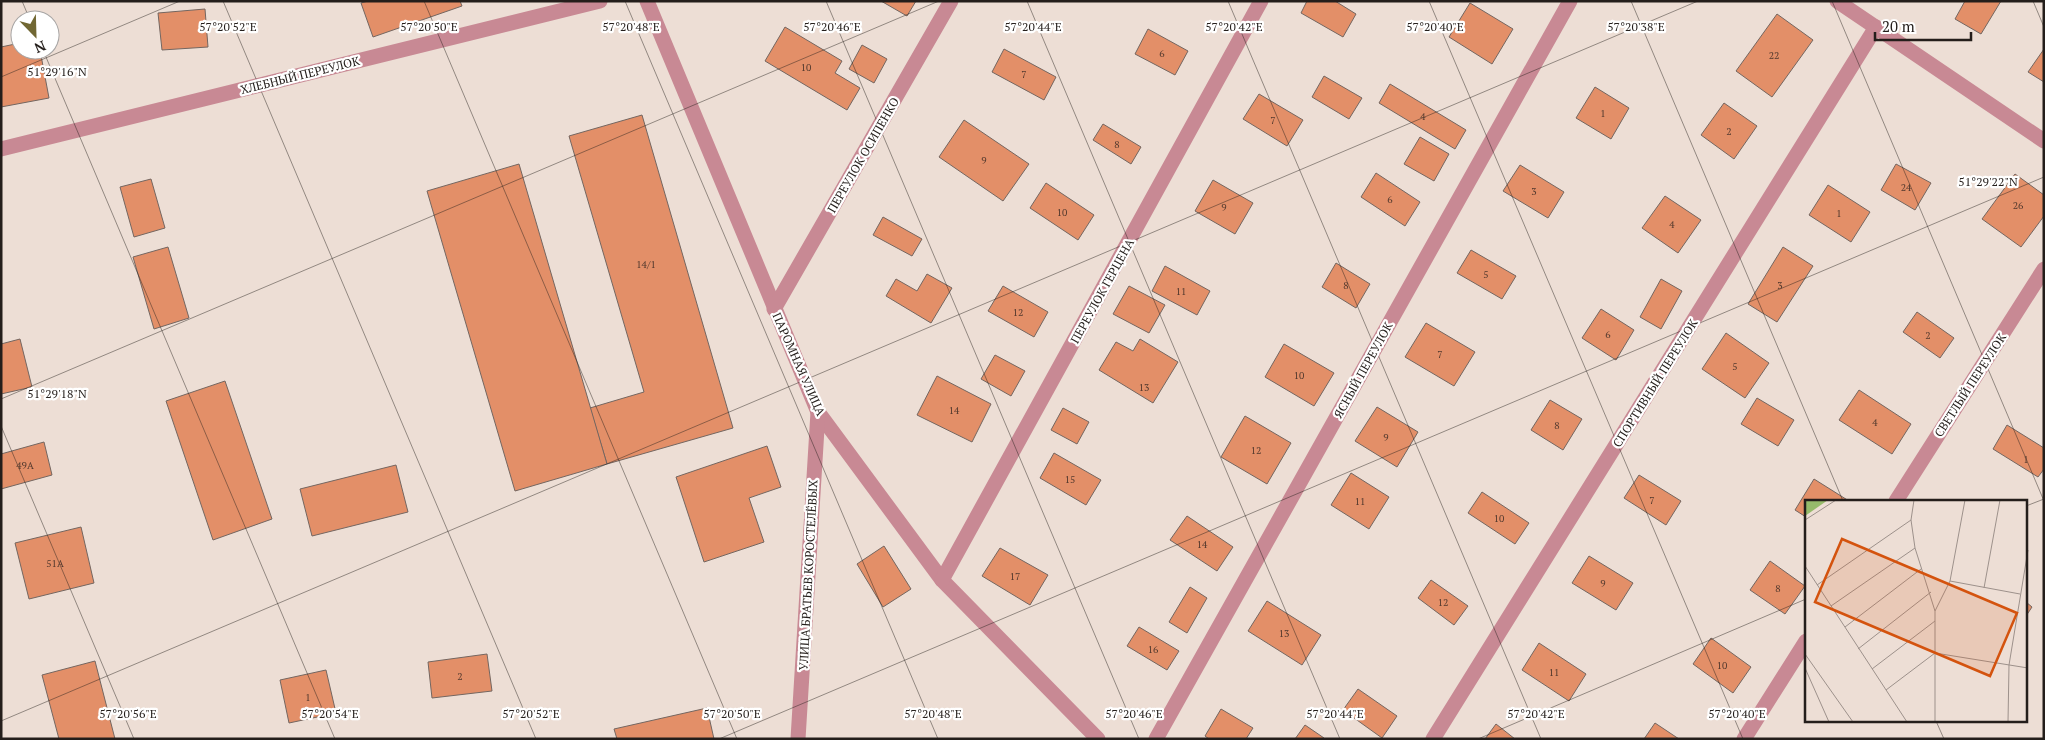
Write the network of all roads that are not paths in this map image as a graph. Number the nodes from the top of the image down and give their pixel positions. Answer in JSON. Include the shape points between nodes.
{"nodes":[{"id":1,"x":600,"y":1,"type":"edge"},
{"id":2,"x":647,"y":1,"type":"edge"},
{"id":3,"x":951,"y":1,"type":"edge"},
{"id":4,"x":1262,"y":1,"type":"edge"},
{"id":5,"x":1570,"y":1,"type":"edge"},
{"id":6,"x":1837,"y":1,"type":"edge"},
{"id":7,"x":1876,"y":27,"type":"junction"},
{"id":8,"x":2044,"y":141,"type":"edge"},
{"id":9,"x":1,"y":149,"type":"edge"},
{"id":10,"x":2044,"y":269,"type":"edge"},
{"id":11,"x":774,"y":309,"type":"junction"},
{"id":12,"x":818,"y":412,"type":"junction"},
{"id":13,"x":1897,"y":500,"type":"edge"},
{"id":14,"x":942,"y":580,"type":"junction"},
{"id":15,"x":1805,"y":643,"type":"edge"},
{"id":16,"x":798,"y":739,"type":"edge"},
{"id":17,"x":1098,"y":739,"type":"edge"},
{"id":18,"x":1156,"y":739,"type":"edge"},
{"id":19,"x":1434,"y":739,"type":"edge"},
{"id":20,"x":1744,"y":739,"type":"edge"}],
"edges":[{"from":1,"to":9,"type":"street","name":"ХЛЕБНЫЙ ПЕРЕУЛОК"},
{"from":2,"to":11,"type":"street","name":"ПАРОМНАЯ УЛИЦА"},
{"from":3,"to":11,"type":"street","name":"ПЕРЕУЛОК ОСИПЕНКО"},
{"from":4,"to":14,"type":"street","name":"ПЕРЕУЛОК ГЕРЦЕНА"},
{"from":5,"to":18,"type":"street","name":"ЯСНЫЙ ПЕРЕУЛОК"},
{"from":6,"to":7,"type":"street"},
{"from":7,"to":8,"type":"street"},
{"from":7,"to":19,"type":"street","name":"СПОРТИВНЫЙ ПЕРЕУЛОК"},
{"from":10,"to":13,"type":"street","name":"СВЕТЛЫЙ ПЕРЕУЛОК"},
{"from":11,"to":12,"type":"street","name":"ПАРОМНАЯ УЛИЦА"},
{"from":12,"to":14,"type":"street","name":"ПАРОМНАЯ УЛИЦА"},
{"from":12,"to":16,"type":"street","name":"УЛИЦА БРАТЬЕВ КОРОСТЕЛЁВЫХ"},
{"from":14,"to":17,"type":"street","name":"ПАРОМНАЯ УЛИЦА"},
{"from":15,"to":20,"type":"street"}]}
